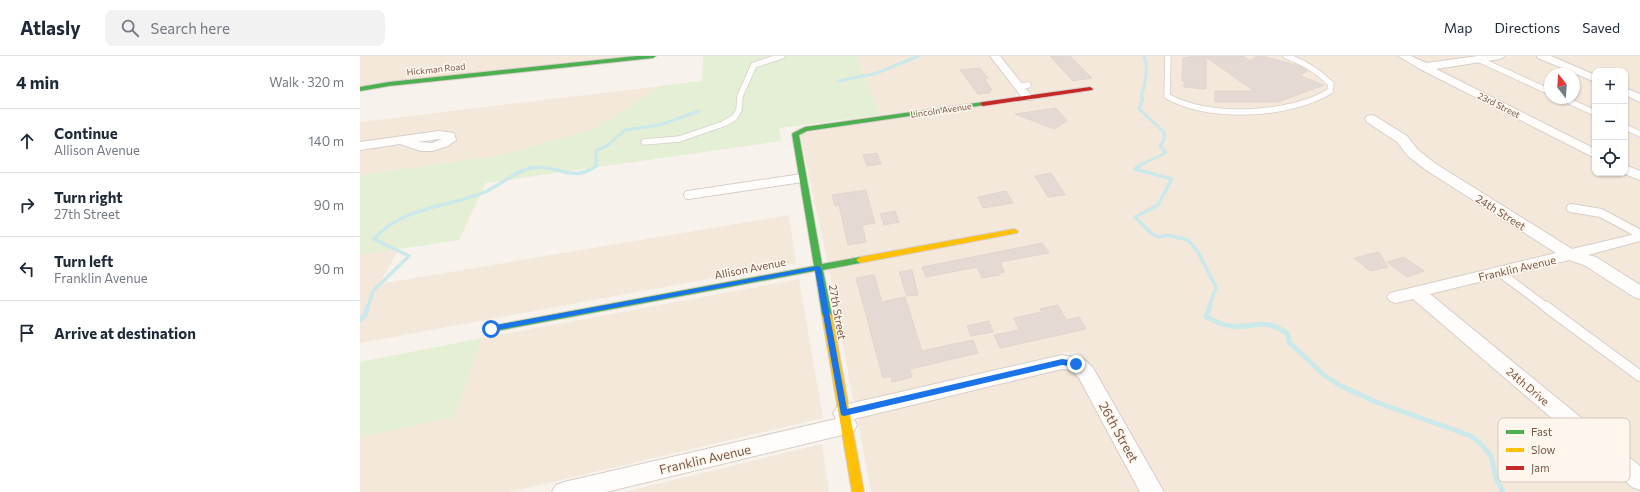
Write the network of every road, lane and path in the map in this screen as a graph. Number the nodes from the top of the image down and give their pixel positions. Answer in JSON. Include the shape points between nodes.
{"nodes":[{"id":1,"x":653,"y":56,"type":"edge"},
{"id":2,"x":782,"y":56,"type":"edge"},
{"id":3,"x":995,"y":56,"type":"edge"},
{"id":4,"x":1168,"y":56,"type":"edge"},
{"id":5,"x":1286,"y":56,"type":"edge"},
{"id":6,"x":1403,"y":56,"type":"edge"},
{"id":7,"x":1500,"y":56,"type":"edge"},
{"id":8,"x":1542,"y":56,"type":"edge"},
{"id":9,"x":1478,"y":59,"type":"junction"},
{"id":10,"x":586,"y":60,"type":"edge"},
{"id":11,"x":1424,"y":66,"type":"junction"},
{"id":12,"x":1592,"y":77,"type":"edge"},
{"id":13,"x":360,"y":84,"type":"edge"},
{"id":14,"x":389,"y":84,"type":"junction"},
{"id":15,"x":360,"y":89,"type":"edge"},
{"id":16,"x":1090,"y":89,"type":"dead end"},
{"id":17,"x":1544,"y":89,"type":"edge"},
{"id":18,"x":1628,"y":92,"type":"edge"},
{"id":19,"x":1028,"y":98,"type":"junction"},
{"id":20,"x":1640,"y":98,"type":"edge"},
{"id":21,"x":1575,"y":104,"type":"edge"},
{"id":22,"x":1592,"y":112,"type":"edge"},
{"id":23,"x":1371,"y":119,"type":"dead end"},
{"id":24,"x":1628,"y":128,"type":"edge"},
{"id":25,"x":1640,"y":134,"type":"edge"},
{"id":26,"x":795,"y":136,"type":"joint"},
{"id":27,"x":403,"y":141,"type":"dead end"},
{"id":28,"x":644,"y":142,"type":"dead end"},
{"id":29,"x":360,"y":146,"type":"edge"},
{"id":30,"x":1592,"y":152,"type":"edge"},
{"id":31,"x":1628,"y":170,"type":"edge"},
{"id":32,"x":1640,"y":176,"type":"edge"},
{"id":33,"x":802,"y":178,"type":"junction"},
{"id":34,"x":688,"y":195,"type":"dead end"},
{"id":35,"x":1571,"y":208,"type":"dead end"},
{"id":36,"x":1014,"y":231,"type":"dead end"},
{"id":37,"x":1639,"y":236,"type":"edge"},
{"id":38,"x":1570,"y":255,"type":"junction"},
{"id":39,"x":818,"y":268,"type":"junction"},
{"id":40,"x":1499,"y":272,"type":"junction"},
{"id":41,"x":1416,"y":292,"type":"junction"},
{"id":42,"x":1640,"y":293,"type":"edge"},
{"id":43,"x":1396,"y":297,"type":"dead end"},
{"id":44,"x":491,"y":329,"type":"dead end"},
{"id":45,"x":1086,"y":373,"type":"joint"},
{"id":46,"x":1640,"y":376,"type":"edge"},
{"id":47,"x":1566,"y":418,"type":"edge"},
{"id":48,"x":845,"y":419,"type":"junction"},
{"id":49,"x":1630,"y":472,"type":"edge"},
{"id":50,"x":1640,"y":480,"type":"edge"},
{"id":51,"x":564,"y":492,"type":"edge"},
{"id":52,"x":858,"y":492,"type":"edge"},
{"id":53,"x":1152,"y":492,"type":"edge"}],
"edges":[{"from":1,"to":10,"type":"street","name":"Hickman Road"},
{"from":2,"to":28,"type":"lane","via":[[754,65],[740,96],[739,110],[734,118],[679,139]]},
{"from":3,"to":19,"type":"street","via":[[1024,86]]},
{"from":4,"to":5,"type":"lane","via":[[1166,94],[1171,100],[1185,105],[1227,110],[1277,110],[1300,105],[1330,91],[1331,84],[1322,74]]},
{"from":6,"to":11,"type":"street","name":"23rd Street"},
{"from":7,"to":9,"type":"street"},
{"from":8,"to":12,"type":"street"},
{"from":9,"to":11,"type":"street"},
{"from":9,"to":17,"type":"lane"},
{"from":10,"to":14,"type":"street","name":"Hickman Road"},
{"from":11,"to":30,"type":"street","name":"23rd Street"},
{"from":13,"to":14,"type":"street","name":"Hickman Road"},
{"from":14,"to":15,"type":"street","name":"Hickman Road"},
{"from":16,"to":19,"type":"street","name":"Lincoln Avenue"},
{"from":18,"to":20,"type":"street"},
{"from":19,"to":26,"type":"street","name":"Lincoln Avenue","via":[[805,129],[796,132]]},
{"from":21,"to":22,"type":"lane"},
{"from":23,"to":38,"type":"street","name":"24th Street","via":[[1402,139],[1413,153],[1431,167]]},
{"from":24,"to":25,"type":"lane"},
{"from":26,"to":33,"type":"street","name":"27th Street"},
{"from":27,"to":29,"type":"street"},
{"from":31,"to":32,"type":"street"},
{"from":33,"to":34,"type":"lane"},
{"from":33,"to":39,"type":"street","name":"27th Street"},
{"from":35,"to":37,"type":"lane","via":[[1601,213]]},
{"from":36,"to":39,"type":"street","name":"Allison Avenue"},
{"from":37,"to":38,"type":"street","name":"Franklin Avenue"},
{"from":38,"to":40,"type":"street","name":"Franklin Avenue"},
{"from":38,"to":42,"type":"street","name":"24th Street","via":[[1590,261]]},
{"from":39,"to":44,"type":"street","name":"Allison Avenue"},
{"from":39,"to":48,"type":"street","name":"27th Street"},
{"from":40,"to":41,"type":"street","name":"Franklin Avenue"},
{"from":40,"to":46,"type":"lane"},
{"from":41,"to":43,"type":"street","name":"Franklin Avenue"},
{"from":41,"to":47,"type":"street","name":"24th Drive"},
{"from":45,"to":48,"type":"street","name":"Franklin Avenue","via":[[1076,364],[1062,362]]},
{"from":45,"to":53,"type":"street","name":"26th Street"},
{"from":48,"to":51,"type":"street","name":"Franklin Avenue"},
{"from":48,"to":52,"type":"street","name":"27th Street"},
{"from":49,"to":50,"type":"street","name":"24th Drive"}]}
